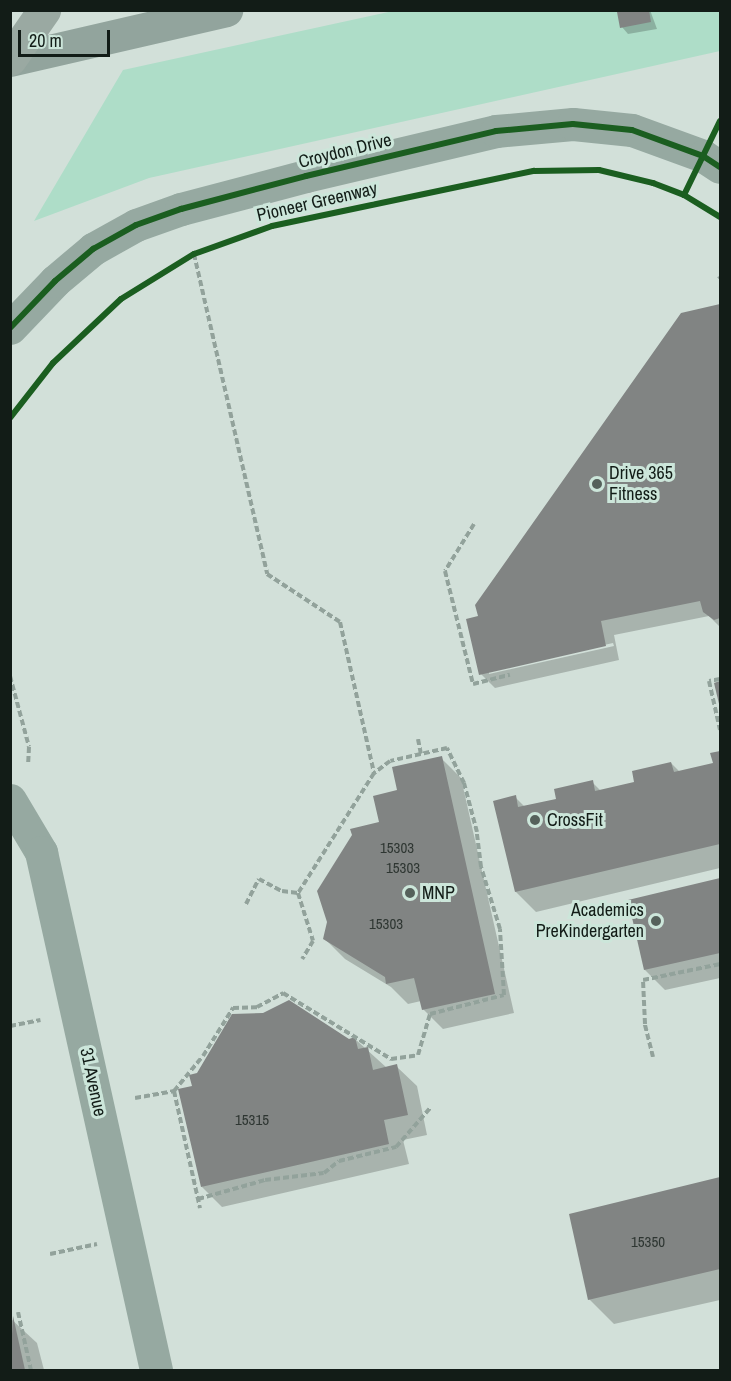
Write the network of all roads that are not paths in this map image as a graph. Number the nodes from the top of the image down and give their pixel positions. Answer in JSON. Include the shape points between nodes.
{"nodes":[{"id":1,"x":44,"y":10,"type":"edge"},
{"id":2,"x":226,"y":10,"type":"edge"},
{"id":3,"x":10,"y":60,"type":"edge"},
{"id":4,"x":720,"y":167,"type":"edge"},
{"id":5,"x":10,"y":328,"type":"edge"},
{"id":6,"x":10,"y":800,"type":"edge"},
{"id":7,"x":156,"y":1371,"type":"edge"}],
"edges":[{"from":1,"to":3,"type":"highway"},
{"from":2,"to":3,"type":"main road"},
{"from":4,"to":5,"type":"street","name":"Croydon Drive","via":[[703,156],[632,130],[573,124],[496,131],[306,176],[136,225],[93,249],[55,281]]},
{"from":6,"to":7,"type":"street","name":"31 Avenue","via":[[41,852]]}]}
